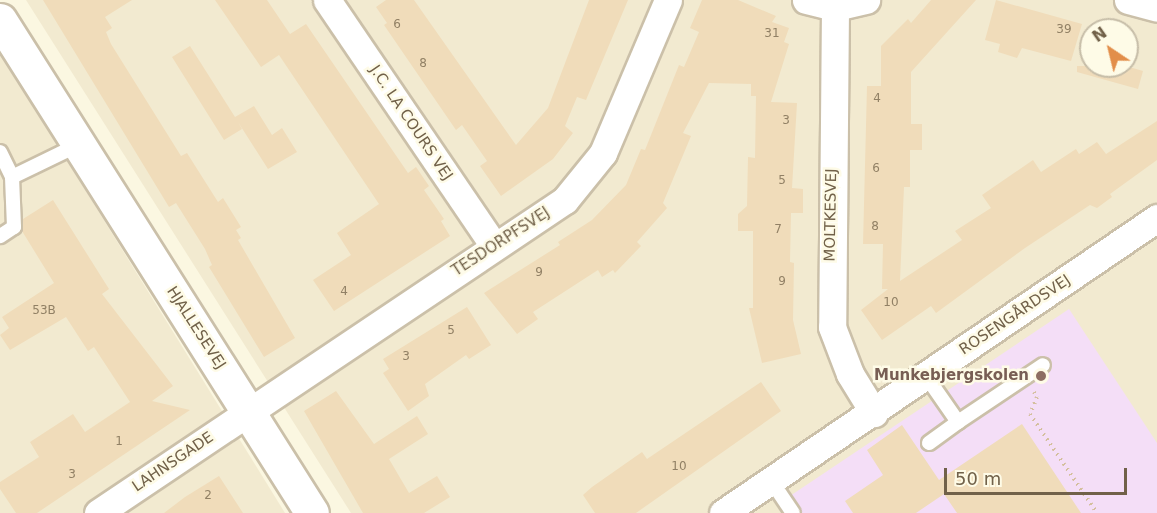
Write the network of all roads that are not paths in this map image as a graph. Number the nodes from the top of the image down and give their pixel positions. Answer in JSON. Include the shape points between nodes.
{"nodes":[{"id":1,"x":327,"y":0,"type":"edge"},
{"id":2,"x":668,"y":0,"type":"edge"},
{"id":3,"x":806,"y":0,"type":"edge"},
{"id":4,"x":866,"y":0,"type":"edge"},
{"id":5,"x":1128,"y":0,"type":"edge"},
{"id":6,"x":835,"y":8,"type":"junction"},
{"id":7,"x":1157,"y":8,"type":"edge"},
{"id":8,"x":0,"y":20,"type":"edge"},
{"id":9,"x":78,"y":145,"type":"junction"},
{"id":10,"x":0,"y":152,"type":"edge"},
{"id":11,"x":12,"y":177,"type":"junction"},
{"id":12,"x":1157,"y":218,"type":"edge"},
{"id":13,"x":0,"y":236,"type":"edge"},
{"id":14,"x":494,"y":246,"type":"junction"},
{"id":15,"x":1042,"y":365,"type":"dead end"},
{"id":16,"x":926,"y":376,"type":"junction"},
{"id":17,"x":249,"y":412,"type":"junction"},
{"id":18,"x":874,"y":413,"type":"junction"},
{"id":19,"x":958,"y":422,"type":"junction"},
{"id":20,"x":929,"y":443,"type":"dead end"},
{"id":21,"x":772,"y":482,"type":"junction"},
{"id":22,"x":98,"y":513,"type":"edge"},
{"id":23,"x":312,"y":513,"type":"edge"},
{"id":24,"x":723,"y":513,"type":"edge"},
{"id":25,"x":793,"y":513,"type":"edge"}],
"edges":[{"from":1,"to":14,"type":"street","name":"J.C. LA COURS VEJ"},
{"from":2,"to":14,"type":"street","name":"TESDORPFSVEJ","via":[[603,153],[565,200]]},
{"from":3,"to":6,"type":"street"},
{"from":4,"to":6,"type":"street"},
{"from":5,"to":7,"type":"street"},
{"from":6,"to":18,"type":"street","name":"MOLTKESVEJ","via":[[832,327],[850,374]]},
{"from":8,"to":9,"type":"street","name":"HJALLESEVEJ"},
{"from":9,"to":11,"type":"lane"},
{"from":9,"to":17,"type":"street","name":"HJALLESEVEJ"},
{"from":10,"to":11,"type":"lane"},
{"from":11,"to":13,"type":"lane","via":[[14,227]]},
{"from":12,"to":16,"type":"street","name":"ROSENGÅRDSVEJ"},
{"from":14,"to":17,"type":"street","name":"TESDORPFSVEJ"},
{"from":15,"to":19,"type":"lane"},
{"from":16,"to":18,"type":"street","name":"ROSENGÅRDSVEJ"},
{"from":16,"to":19,"type":"lane"},
{"from":17,"to":22,"type":"street","name":"LAHNSGADE"},
{"from":17,"to":23,"type":"street","name":"HJALLESEVEJ"},
{"from":18,"to":21,"type":"street","name":"ROSENGÅRDSVEJ"},
{"from":19,"to":20,"type":"lane"},
{"from":21,"to":24,"type":"street","name":"ROSENGÅRDSVEJ"},
{"from":21,"to":25,"type":"lane"}]}
